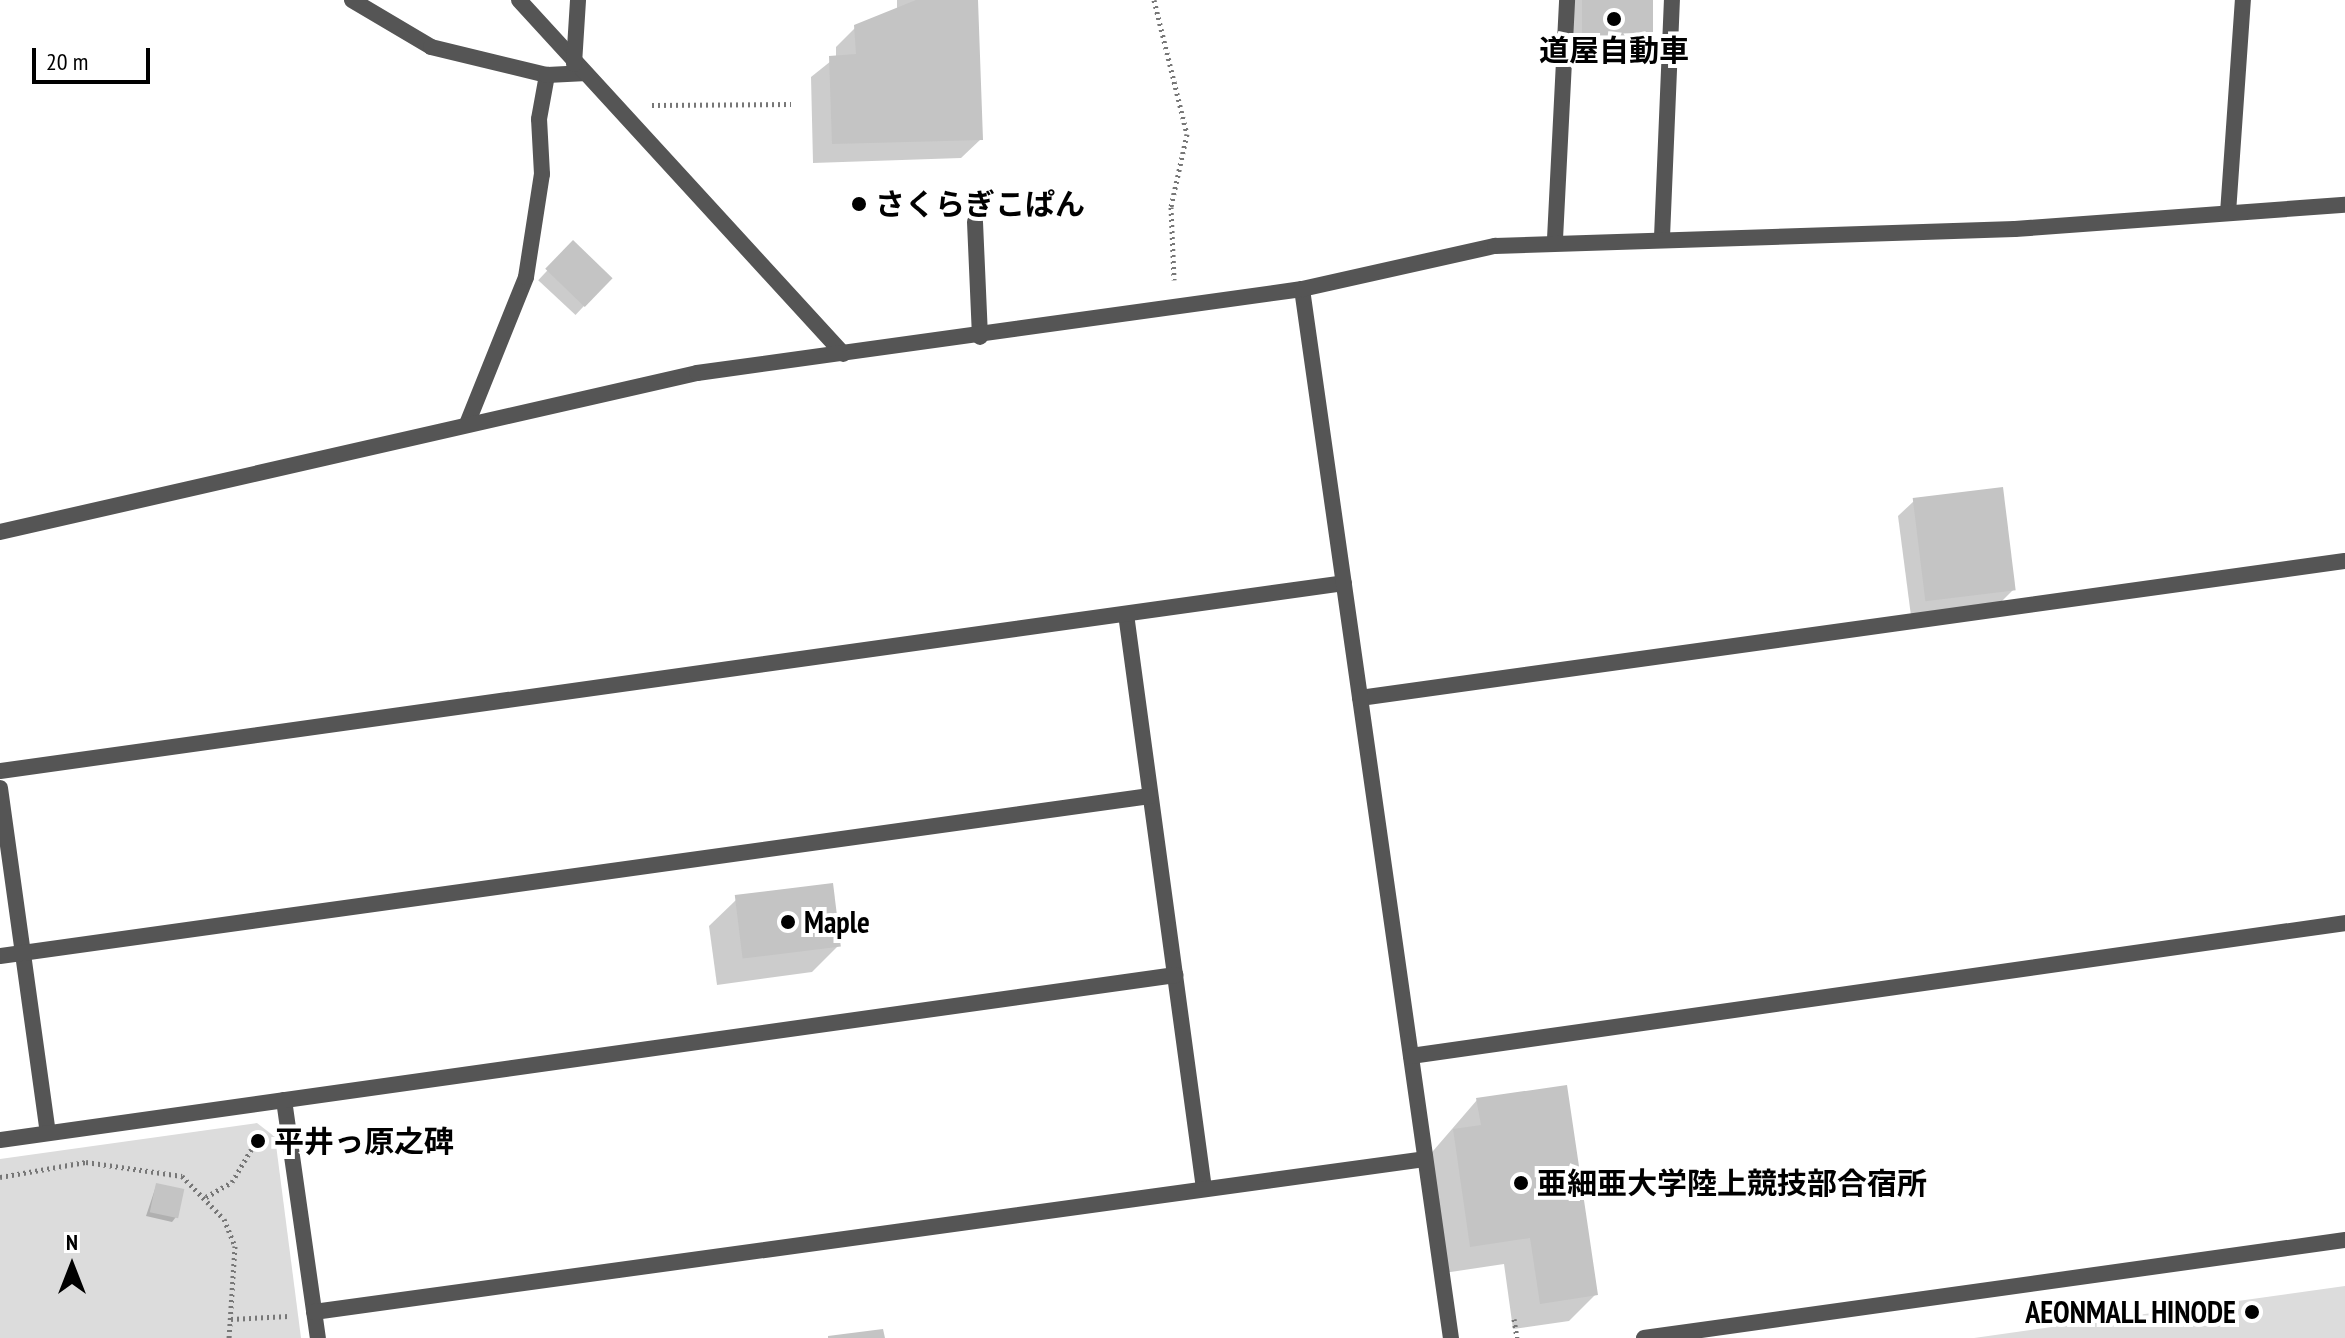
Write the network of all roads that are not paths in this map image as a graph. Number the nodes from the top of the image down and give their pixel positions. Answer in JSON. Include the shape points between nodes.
{"nodes":[{"id":1,"x":352,"y":0,"type":"edge"},
{"id":2,"x":519,"y":0,"type":"edge"},
{"id":3,"x":578,"y":0,"type":"edge"},
{"id":4,"x":1567,"y":0,"type":"edge"},
{"id":5,"x":1672,"y":0,"type":"edge"},
{"id":6,"x":2243,"y":0,"type":"edge"},
{"id":7,"x":578,"y":68,"type":"junction"},
{"id":8,"x":547,"y":75,"type":"junction"},
{"id":9,"x":2345,"y":205,"type":"edge"},
{"id":10,"x":2228,"y":213,"type":"junction"},
{"id":11,"x":975,"y":222,"type":"dead end"},
{"id":12,"x":1662,"y":237,"type":"junction"},
{"id":13,"x":1555,"y":239,"type":"junction"},
{"id":14,"x":1302,"y":289,"type":"junction"},
{"id":15,"x":980,"y":337,"type":"junction"},
{"id":16,"x":843,"y":354,"type":"junction"},
{"id":17,"x":467,"y":424,"type":"junction"},
{"id":18,"x":0,"y":532,"type":"edge"},
{"id":19,"x":2345,"y":561,"type":"edge"},
{"id":20,"x":1344,"y":583,"type":"junction"},
{"id":21,"x":1126,"y":614,"type":"junction"},
{"id":22,"x":1360,"y":698,"type":"junction"},
{"id":23,"x":0,"y":771,"type":"edge"},
{"id":24,"x":0,"y":788,"type":"edge"},
{"id":25,"x":1150,"y":796,"type":"junction"},
{"id":26,"x":2345,"y":923,"type":"edge"},
{"id":27,"x":23,"y":953,"type":"junction"},
{"id":28,"x":0,"y":956,"type":"edge"},
{"id":29,"x":1175,"y":975,"type":"junction"},
{"id":30,"x":1411,"y":1056,"type":"junction"},
{"id":31,"x":284,"y":1100,"type":"junction"},
{"id":32,"x":48,"y":1133,"type":"junction"},
{"id":33,"x":0,"y":1140,"type":"edge"},
{"id":34,"x":1425,"y":1159,"type":"junction"},
{"id":35,"x":1204,"y":1189,"type":"junction"},
{"id":36,"x":2345,"y":1240,"type":"edge"},
{"id":37,"x":306,"y":1313,"type":"junction"},
{"id":38,"x":318,"y":1338,"type":"edge"},
{"id":39,"x":1451,"y":1338,"type":"edge"},
{"id":40,"x":1644,"y":1338,"type":"edge"}],
"edges":[{"from":1,"to":8,"type":"street","via":[[431,47]]},
{"from":2,"to":7,"type":"street"},
{"from":3,"to":7,"type":"street"},
{"from":4,"to":13,"type":"street"},
{"from":5,"to":12,"type":"street"},
{"from":6,"to":10,"type":"street"},
{"from":7,"to":8,"type":"street"},
{"from":7,"to":16,"type":"street"},
{"from":8,"to":17,"type":"street","via":[[529,265]]},
{"from":9,"to":10,"type":"street"},
{"from":10,"to":12,"type":"street","via":[[2015,229]]},
{"from":11,"to":15,"type":"street"},
{"from":12,"to":13,"type":"street"},
{"from":13,"to":14,"type":"street"},
{"from":14,"to":15,"type":"street"},
{"from":14,"to":20,"type":"street"},
{"from":15,"to":16,"type":"street"},
{"from":16,"to":17,"type":"street","via":[[697,373]]},
{"from":17,"to":18,"type":"street"},
{"from":19,"to":22,"type":"street"},
{"from":20,"to":21,"type":"street"},
{"from":20,"to":22,"type":"street"},
{"from":21,"to":23,"type":"street"},
{"from":21,"to":25,"type":"street"},
{"from":22,"to":30,"type":"street"},
{"from":24,"to":27,"type":"street"},
{"from":25,"to":27,"type":"street"},
{"from":25,"to":29,"type":"street"},
{"from":26,"to":30,"type":"street"},
{"from":27,"to":28,"type":"street"},
{"from":27,"to":32,"type":"street"},
{"from":29,"to":31,"type":"street"},
{"from":29,"to":35,"type":"street"},
{"from":30,"to":34,"type":"street"},
{"from":31,"to":32,"type":"street"},
{"from":31,"to":37,"type":"street"},
{"from":32,"to":33,"type":"street"},
{"from":34,"to":35,"type":"street"},
{"from":34,"to":39,"type":"street"},
{"from":35,"to":37,"type":"street"},
{"from":36,"to":40,"type":"street"},
{"from":37,"to":38,"type":"street"}]}
